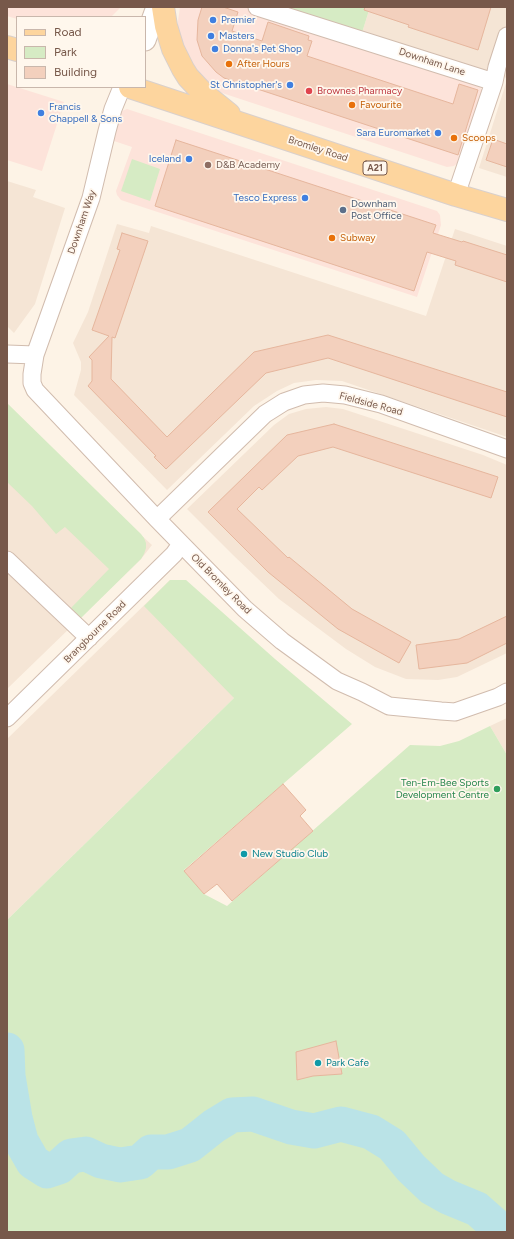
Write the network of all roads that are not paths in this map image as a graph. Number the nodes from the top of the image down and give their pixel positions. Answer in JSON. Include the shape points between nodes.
{"nodes":[{"id":1,"x":150,"y":7,"type":"edge"},
{"id":2,"x":157,"y":7,"type":"edge"},
{"id":3,"x":163,"y":7,"type":"edge"},
{"id":4,"x":257,"y":7,"type":"edge"},
{"id":5,"x":142,"y":16,"type":"edge"},
{"id":6,"x":507,"y":36,"type":"edge"},
{"id":7,"x":146,"y":37,"type":"edge"},
{"id":8,"x":495,"y":74,"type":"junction"},
{"id":9,"x":122,"y":88,"type":"edge"},
{"id":10,"x":133,"y":88,"type":"edge"},
{"id":11,"x":244,"y":124,"type":"junction"},
{"id":12,"x":456,"y":195,"type":"junction"},
{"id":13,"x":507,"y":210,"type":"edge"},
{"id":14,"x":7,"y":354,"type":"edge"},
{"id":15,"x":35,"y":356,"type":"junction"},
{"id":16,"x":507,"y":449,"type":"edge"},
{"id":17,"x":157,"y":519,"type":"junction"},
{"id":18,"x":181,"y":544,"type":"junction"},
{"id":19,"x":7,"y":560,"type":"edge"},
{"id":20,"x":89,"y":638,"type":"junction"},
{"id":21,"x":507,"y":692,"type":"edge"},
{"id":22,"x":7,"y":718,"type":"edge"}],
"edges":[{"from":1,"to":5,"type":"street"},
{"from":2,"to":7,"type":"street"},
{"from":3,"to":11,"type":"main road","via":[[173,49],[188,77],[211,101]]},
{"from":4,"to":8,"type":"street","name":"Downham Lane"},
{"from":6,"to":8,"type":"street"},
{"from":8,"to":12,"type":"street"},
{"from":9,"to":15,"type":"street","name":"Downham Way","via":[[113,109],[91,198]]},
{"from":10,"to":11,"type":"main road","name":"Bromley Road","number":"A21"},
{"from":11,"to":12,"type":"main road","name":"Bromley Road","number":"A21"},
{"from":12,"to":13,"type":"main road","name":"Bromley Road","number":"A21"},
{"from":14,"to":15,"type":"street"},
{"from":15,"to":17,"type":"street","name":"Old Bromley Road","via":[[32,383],[35,390]]},
{"from":16,"to":17,"type":"street","name":"Fieldside Road","via":[[381,404],[345,395],[304,395],[284,402],[265,414]]},
{"from":17,"to":18,"type":"street","name":"Old Bromley Road"},
{"from":18,"to":20,"type":"street","name":"Brangbourne Road"},
{"from":18,"to":21,"type":"street","name":"Old Bromley Road","via":[[245,609],[282,641],[337,681],[389,706],[455,712]]},
{"from":19,"to":20,"type":"street"},
{"from":20,"to":22,"type":"street","name":"Brangbourne Road"}]}
